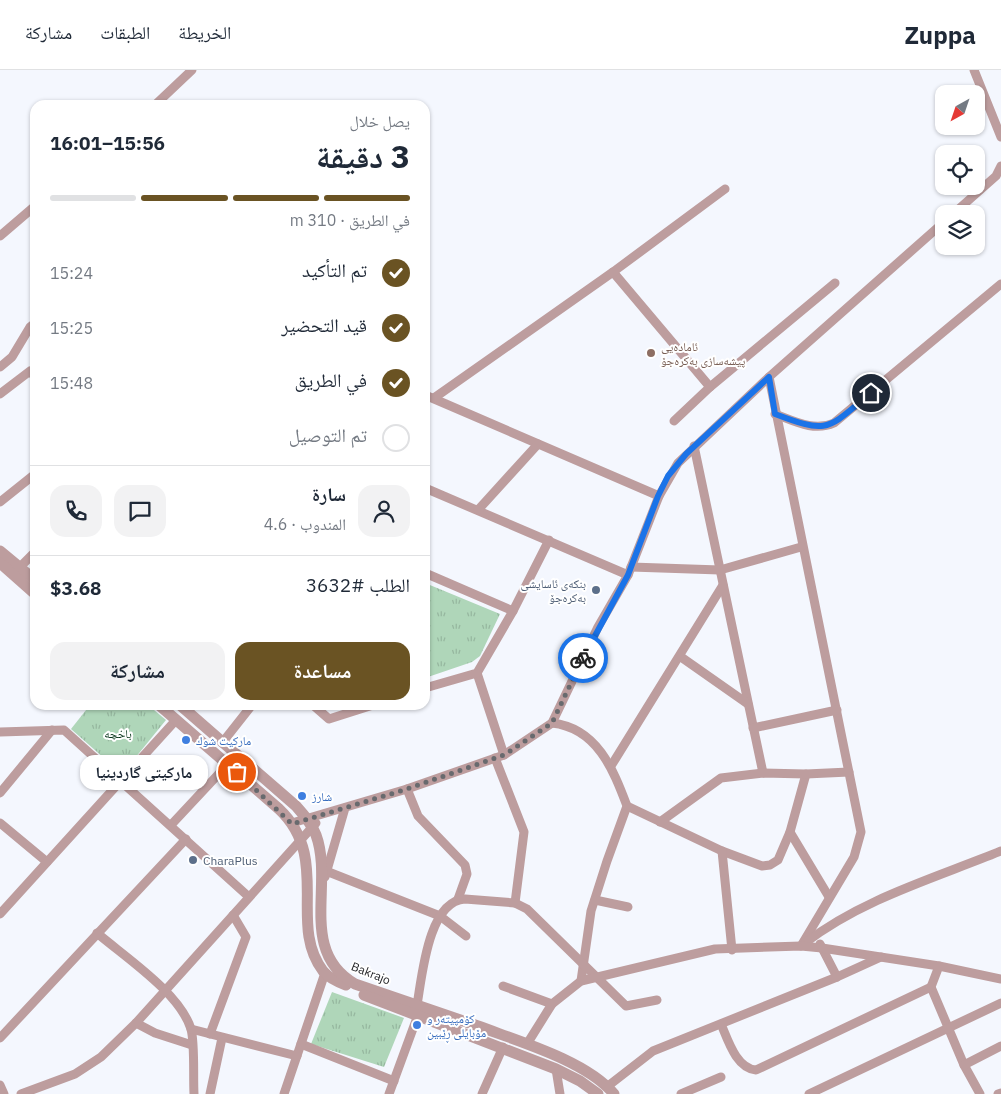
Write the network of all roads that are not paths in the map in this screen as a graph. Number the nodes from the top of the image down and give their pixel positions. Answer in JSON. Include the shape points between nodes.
{"nodes":[{"id":1,"x":192,"y":70,"type":"edge"},
{"id":2,"x":974,"y":70,"type":"edge"},
{"id":3,"x":160,"y":100,"type":"edge"},
{"id":4,"x":1001,"y":137,"type":"edge"},
{"id":5,"x":1001,"y":166,"type":"edge"},
{"id":6,"x":725,"y":189,"type":"dead end"},
{"id":7,"x":963,"y":205,"type":"edge"},
{"id":8,"x":30,"y":210,"type":"edge"},
{"id":9,"x":935,"y":230,"type":"edge"},
{"id":10,"x":0,"y":236,"type":"edge"},
{"id":11,"x":613,"y":272,"type":"junction"},
{"id":12,"x":835,"y":282,"type":"dead end"},
{"id":13,"x":1001,"y":284,"type":"edge"},
{"id":14,"x":30,"y":327,"type":"edge"},
{"id":15,"x":0,"y":367,"type":"edge"},
{"id":16,"x":30,"y":371,"type":"edge"},
{"id":17,"x":769,"y":377,"type":"junction"},
{"id":18,"x":710,"y":387,"type":"junction"},
{"id":19,"x":0,"y":394,"type":"edge"},
{"id":20,"x":430,"y":395,"type":"edge"},
{"id":21,"x":430,"y":396,"type":"edge"},
{"id":22,"x":775,"y":414,"type":"junction"},
{"id":23,"x":674,"y":421,"type":"dead end"},
{"id":24,"x":538,"y":444,"type":"junction"},
{"id":25,"x":694,"y":446,"type":"junction"},
{"id":26,"x":30,"y":478,"type":"edge"},
{"id":27,"x":430,"y":490,"type":"edge"},
{"id":28,"x":658,"y":496,"type":"junction"},
{"id":29,"x":0,"y":502,"type":"edge"},
{"id":30,"x":478,"y":510,"type":"junction"},
{"id":31,"x":549,"y":540,"type":"junction"},
{"id":32,"x":802,"y":547,"type":"junction"},
{"id":33,"x":0,"y":551,"type":"edge"},
{"id":34,"x":30,"y":557,"type":"edge"},
{"id":35,"x":0,"y":563,"type":"edge"},
{"id":36,"x":20,"y":567,"type":"junction"},
{"id":37,"x":720,"y":570,"type":"junction"},
{"id":38,"x":629,"y":571,"type":"junction"},
{"id":39,"x":30,"y":576,"type":"edge"},
{"id":40,"x":430,"y":576,"type":"edge"},
{"id":41,"x":723,"y":585,"type":"junction"},
{"id":42,"x":30,"y":590,"type":"edge"},
{"id":43,"x":513,"y":611,"type":"junction"},
{"id":44,"x":681,"y":657,"type":"junction"},
{"id":45,"x":477,"y":673,"type":"junction"},
{"id":46,"x":430,"y":687,"type":"edge"},
{"id":47,"x":748,"y":704,"type":"junction"},
{"id":48,"x":165,"y":710,"type":"edge"},
{"id":49,"x":186,"y":710,"type":"edge"},
{"id":50,"x":248,"y":710,"type":"edge"},
{"id":51,"x":318,"y":710,"type":"edge"},
{"id":52,"x":358,"y":710,"type":"edge"},
{"id":53,"x":836,"y":710,"type":"junction"},
{"id":54,"x":176,"y":720,"type":"junction"},
{"id":55,"x":552,"y":723,"type":"junction"},
{"id":56,"x":753,"y":728,"type":"junction"},
{"id":57,"x":52,"y":730,"type":"junction"},
{"id":58,"x":0,"y":732,"type":"edge"},
{"id":59,"x":222,"y":743,"type":"junction"},
{"id":60,"x":500,"y":757,"type":"junction"},
{"id":61,"x":228,"y":764,"type":"junction"},
{"id":62,"x":612,"y":766,"type":"junction"},
{"id":63,"x":849,"y":772,"type":"junction"},
{"id":64,"x":763,"y":773,"type":"junction"},
{"id":65,"x":806,"y":774,"type":"junction"},
{"id":66,"x":122,"y":780,"type":"junction"},
{"id":67,"x":407,"y":789,"type":"junction"},
{"id":68,"x":0,"y":793,"type":"edge"},
{"id":69,"x":628,"y":806,"type":"junction"},
{"id":70,"x":345,"y":808,"type":"junction"},
{"id":71,"x":660,"y":822,"type":"junction"},
{"id":72,"x":0,"y":823,"type":"edge"},
{"id":73,"x":310,"y":823,"type":"junction"},
{"id":74,"x":292,"y":824,"type":"junction"},
{"id":75,"x":171,"y":825,"type":"junction"},
{"id":76,"x":790,"y":832,"type":"junction"},
{"id":77,"x":186,"y":839,"type":"junction"},
{"id":78,"x":301,"y":839,"type":"junction"},
{"id":79,"x":722,"y":851,"type":"junction"},
{"id":80,"x":1001,"y":851,"type":"edge"},
{"id":81,"x":47,"y":862,"type":"junction"},
{"id":82,"x":324,"y":870,"type":"junction"},
{"id":83,"x":249,"y":897,"type":"junction"},
{"id":84,"x":829,"y":897,"type":"junction"},
{"id":85,"x":458,"y":899,"type":"junction"},
{"id":86,"x":594,"y":900,"type":"junction"},
{"id":87,"x":515,"y":903,"type":"junction"},
{"id":88,"x":628,"y":906,"type":"dead end"},
{"id":89,"x":0,"y":914,"type":"edge"},
{"id":90,"x":233,"y":915,"type":"junction"},
{"id":91,"x":440,"y":916,"type":"junction"},
{"id":92,"x":813,"y":932,"type":"junction"},
{"id":93,"x":97,"y":933,"type":"junction"},
{"id":94,"x":466,"y":936,"type":"dead end"},
{"id":95,"x":800,"y":946,"type":"junction"},
{"id":96,"x":822,"y":948,"type":"junction"},
{"id":97,"x":732,"y":950,"type":"junction"},
{"id":98,"x":881,"y":957,"type":"junction"},
{"id":99,"x":583,"y":964,"type":"junction"},
{"id":100,"x":939,"y":966,"type":"junction"},
{"id":101,"x":325,"y":972,"type":"junction"},
{"id":102,"x":596,"y":977,"type":"junction"},
{"id":103,"x":837,"y":977,"type":"junction"},
{"id":104,"x":1001,"y":979,"type":"edge"},
{"id":105,"x":581,"y":981,"type":"junction"},
{"id":106,"x":503,"y":986,"type":"dead end"},
{"id":107,"x":931,"y":987,"type":"junction"},
{"id":108,"x":164,"y":990,"type":"junction"},
{"id":109,"x":657,"y":1000,"type":"dead end"},
{"id":110,"x":552,"y":1004,"type":"junction"},
{"id":111,"x":1001,"y":1004,"type":"edge"},
{"id":112,"x":418,"y":1010,"type":"junction"},
{"id":113,"x":136,"y":1022,"type":"junction"},
{"id":114,"x":721,"y":1024,"type":"junction"},
{"id":115,"x":191,"y":1029,"type":"junction"},
{"id":116,"x":949,"y":1029,"type":"junction"},
{"id":117,"x":210,"y":1034,"type":"junction"},
{"id":118,"x":0,"y":1038,"type":"edge"},
{"id":119,"x":222,"y":1038,"type":"junction"},
{"id":120,"x":301,"y":1044,"type":"junction"},
{"id":121,"x":527,"y":1044,"type":"junction"},
{"id":122,"x":192,"y":1045,"type":"junction"},
{"id":123,"x":1001,"y":1046,"type":"edge"},
{"id":124,"x":503,"y":1047,"type":"junction"},
{"id":125,"x":297,"y":1056,"type":"junction"},
{"id":126,"x":964,"y":1065,"type":"junction"},
{"id":127,"x":556,"y":1069,"type":"junction"},
{"id":128,"x":721,"y":1077,"type":"dead end"},
{"id":129,"x":394,"y":1081,"type":"junction"},
{"id":130,"x":0,"y":1085,"type":"edge"},
{"id":131,"x":611,"y":1090,"type":"edge"},
{"id":132,"x":821,"y":1091,"type":"edge"},
{"id":133,"x":4,"y":1094,"type":"edge"},
{"id":134,"x":21,"y":1094,"type":"edge"},
{"id":135,"x":194,"y":1094,"type":"edge"},
{"id":136,"x":210,"y":1094,"type":"edge"},
{"id":137,"x":284,"y":1094,"type":"edge"},
{"id":138,"x":389,"y":1094,"type":"edge"},
{"id":139,"x":482,"y":1094,"type":"edge"},
{"id":140,"x":560,"y":1094,"type":"edge"},
{"id":141,"x":598,"y":1094,"type":"edge"},
{"id":142,"x":681,"y":1094,"type":"edge"},
{"id":143,"x":809,"y":1094,"type":"edge"},
{"id":144,"x":980,"y":1094,"type":"edge"}],
"edges":[{"from":1,"to":3,"type":"street"},
{"from":2,"to":4,"type":"street"},
{"from":5,"to":7,"type":"street","via":[[996,176]]},
{"from":6,"to":11,"type":"street"},
{"from":8,"to":10,"type":"street"},
{"from":9,"to":17,"type":"street"},
{"from":11,"to":18,"type":"street"},
{"from":11,"to":20,"type":"street"},
{"from":12,"to":18,"type":"street"},
{"from":13,"to":22,"type":"street","via":[[834,423],[812,426]]},
{"from":14,"to":15,"type":"street","via":[[12,357]]},
{"from":16,"to":19,"type":"street"},
{"from":17,"to":22,"type":"street"},
{"from":17,"to":25,"type":"street"},
{"from":18,"to":23,"type":"street"},
{"from":21,"to":24,"type":"street"},
{"from":22,"to":32,"type":"street"},
{"from":24,"to":28,"type":"street"},
{"from":24,"to":30,"type":"street"},
{"from":25,"to":28,"type":"street","via":[[678,462]]},
{"from":25,"to":37,"type":"street"},
{"from":26,"to":29,"type":"street"},
{"from":27,"to":30,"type":"street"},
{"from":28,"to":38,"type":"street"},
{"from":30,"to":31,"type":"street"},
{"from":31,"to":38,"type":"street"},
{"from":31,"to":43,"type":"street"},
{"from":32,"to":37,"type":"street"},
{"from":32,"to":53,"type":"street"},
{"from":33,"to":36,"type":"street"},
{"from":34,"to":36,"type":"street"},
{"from":35,"to":42,"type":"street"},
{"from":36,"to":39,"type":"street"},
{"from":37,"to":38,"type":"street"},
{"from":37,"to":41,"type":"street"},
{"from":38,"to":55,"type":"street"},
{"from":40,"to":43,"type":"street"},
{"from":41,"to":44,"type":"street"},
{"from":41,"to":47,"type":"street"},
{"from":43,"to":45,"type":"street"},
{"from":44,"to":47,"type":"street"},
{"from":44,"to":62,"type":"street"},
{"from":45,"to":46,"type":"street"},
{"from":45,"to":60,"type":"street"},
{"from":47,"to":56,"type":"street"},
{"from":48,"to":54,"type":"street"},
{"from":49,"to":59,"type":"street","name":"Bakrajo"},
{"from":50,"to":59,"type":"street"},
{"from":51,"to":52,"type":"street","via":[[329,720]]},
{"from":53,"to":56,"type":"street"},
{"from":53,"to":63,"type":"street"},
{"from":54,"to":61,"type":"street"},
{"from":54,"to":66,"type":"street"},
{"from":55,"to":60,"type":"street"},
{"from":55,"to":62,"type":"street","via":[[568,725],[584,733]]},
{"from":56,"to":64,"type":"street"},
{"from":57,"to":58,"type":"street"},
{"from":57,"to":66,"type":"street","via":[[64,730]]},
{"from":57,"to":68,"type":"street"},
{"from":59,"to":73,"type":"street","name":"Bakrajo","via":[[296,806]]},
{"from":60,"to":67,"type":"street"},
{"from":60,"to":87,"type":"street","via":[[524,832]]},
{"from":61,"to":74,"type":"street"},
{"from":61,"to":75,"type":"street"},
{"from":62,"to":69,"type":"street"},
{"from":63,"to":65,"type":"street"},
{"from":63,"to":84,"type":"street","via":[[860,820],[860,841]]},
{"from":64,"to":65,"type":"street"},
{"from":64,"to":71,"type":"street","via":[[721,778]]},
{"from":65,"to":76,"type":"street"},
{"from":66,"to":75,"type":"street"},
{"from":66,"to":81,"type":"street"},
{"from":67,"to":70,"type":"street"},
{"from":67,"to":85,"type":"street","via":[[418,816],[465,865],[467,874]]},
{"from":69,"to":71,"type":"street"},
{"from":69,"to":86,"type":"street"},
{"from":70,"to":73,"type":"street","via":[[324,814]]},
{"from":70,"to":82,"type":"street"},
{"from":71,"to":79,"type":"street"},
{"from":72,"to":81,"type":"street"},
{"from":73,"to":74,"type":"street"},
{"from":73,"to":78,"type":"street"},
{"from":73,"to":82,"type":"street","name":"Bakrajo"},
{"from":74,"to":78,"type":"street"},
{"from":75,"to":77,"type":"street"},
{"from":76,"to":79,"type":"street","via":[[778,860],[770,865],[762,866]]},
{"from":76,"to":84,"type":"street"},
{"from":77,"to":83,"type":"street"},
{"from":77,"to":93,"type":"street"},
{"from":78,"to":83,"type":"street"},
{"from":78,"to":101,"type":"street","via":[[306,858],[312,942]]},
{"from":79,"to":97,"type":"street"},
{"from":80,"to":92,"type":"street","via":[[904,888]]},
{"from":81,"to":89,"type":"street"},
{"from":82,"to":91,"type":"street"},
{"from":82,"to":112,"type":"street","name":"Bakrajo","via":[[320,924],[329,960],[335,969],[355,984]]},
{"from":83,"to":90,"type":"street"},
{"from":84,"to":92,"type":"street"},
{"from":85,"to":87,"type":"street"},
{"from":85,"to":91,"type":"street"},
{"from":86,"to":88,"type":"street"},
{"from":86,"to":99,"type":"street"},
{"from":87,"to":99,"type":"street","via":[[534,914]]},
{"from":90,"to":108,"type":"street"},
{"from":90,"to":117,"type":"street","via":[[246,937]]},
{"from":91,"to":94,"type":"street"},
{"from":91,"to":112,"type":"street","via":[[428,941]]},
{"from":92,"to":95,"type":"street"},
{"from":92,"to":96,"type":"street"},
{"from":93,"to":108,"type":"street"},
{"from":93,"to":118,"type":"street"},
{"from":95,"to":96,"type":"street"},
{"from":95,"to":97,"type":"street"},
{"from":96,"to":98,"type":"street"},
{"from":96,"to":103,"type":"street"},
{"from":97,"to":102,"type":"street","via":[[715,949]]},
{"from":98,"to":100,"type":"street"},
{"from":98,"to":103,"type":"street"},
{"from":99,"to":102,"type":"street"},
{"from":99,"to":105,"type":"street"},
{"from":100,"to":104,"type":"street"},
{"from":100,"to":107,"type":"street"},
{"from":101,"to":112,"type":"street","name":"Bakrajo","via":[[359,993]]},
{"from":101,"to":120,"type":"street"},
{"from":102,"to":105,"type":"street"},
{"from":102,"to":109,"type":"street","via":[[626,1006]]},
{"from":103,"to":114,"type":"street"},
{"from":105,"to":110,"type":"street"},
{"from":106,"to":110,"type":"street"},
{"from":107,"to":114,"type":"street","via":[[756,1070],[739,1061]]},
{"from":107,"to":116,"type":"street"},
{"from":108,"to":113,"type":"street"},
{"from":108,"to":115,"type":"street","via":[[180,1008]]},
{"from":110,"to":121,"type":"street"},
{"from":111,"to":116,"type":"street"},
{"from":112,"to":121,"type":"street","name":"Bakrajo"},
{"from":112,"to":124,"type":"street","name":"Bakrajo"},
{"from":112,"to":129,"type":"street"},
{"from":113,"to":122,"type":"street","via":[[155,1033]]},
{"from":113,"to":134,"type":"street","via":[[100,1057],[75,1074]]},
{"from":114,"to":131,"type":"street","via":[[653,1051],[624,1072]]},
{"from":115,"to":117,"type":"street"},
{"from":115,"to":122,"type":"street"},
{"from":116,"to":126,"type":"street"},
{"from":116,"to":132,"type":"street"},
{"from":117,"to":119,"type":"street"},
{"from":119,"to":125,"type":"street"},
{"from":119,"to":136,"type":"street"},
{"from":120,"to":125,"type":"street"},
{"from":120,"to":129,"type":"street"},
{"from":121,"to":131,"type":"street","name":"Bakrajo","via":[[564,1060]]},
{"from":122,"to":135,"type":"street"},
{"from":123,"to":126,"type":"street"},
{"from":124,"to":127,"type":"street","name":"Bakrajo"},
{"from":124,"to":139,"type":"street"},
{"from":125,"to":137,"type":"street"},
{"from":126,"to":144,"type":"street"},
{"from":127,"to":140,"type":"street"},
{"from":127,"to":141,"type":"street","name":"Bakrajo"},
{"from":128,"to":142,"type":"street"},
{"from":129,"to":138,"type":"street"},
{"from":130,"to":133,"type":"street"},
{"from":132,"to":143,"type":"street"}]}
